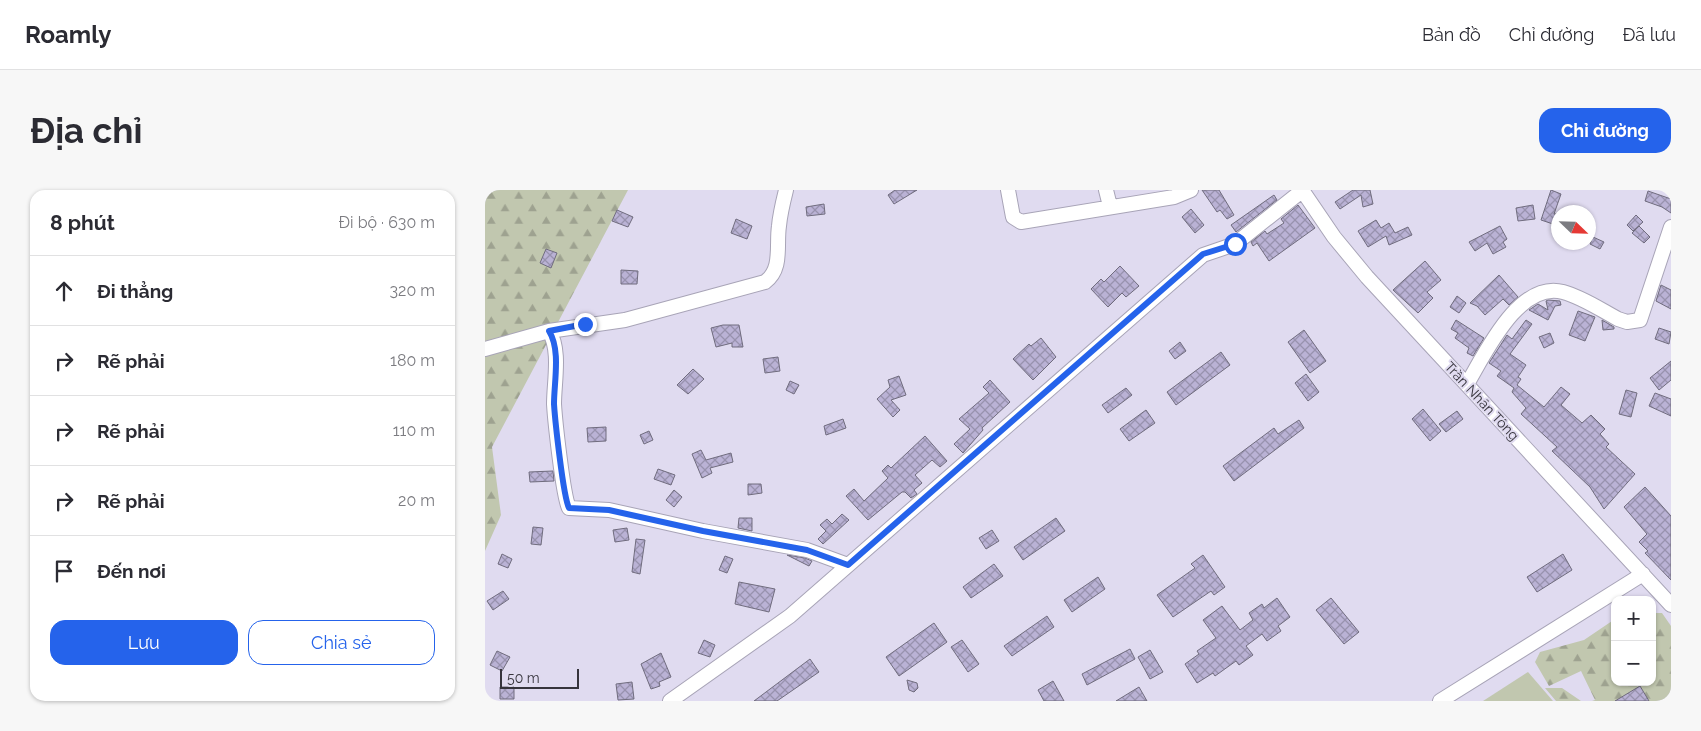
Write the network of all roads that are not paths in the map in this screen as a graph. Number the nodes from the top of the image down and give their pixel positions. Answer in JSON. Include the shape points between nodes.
{"nodes":[{"id":1,"x":786,"y":190,"type":"edge"},
{"id":2,"x":1008,"y":190,"type":"edge"},
{"id":3,"x":1106,"y":190,"type":"edge"},
{"id":4,"x":1191,"y":190,"type":"edge"},
{"id":5,"x":1303,"y":190,"type":"edge"},
{"id":6,"x":1110,"y":206,"type":"junction"},
{"id":7,"x":1671,"y":227,"type":"edge"},
{"id":8,"x":549,"y":331,"type":"junction"},
{"id":9,"x":485,"y":349,"type":"edge"},
{"id":10,"x":1467,"y":384,"type":"junction"},
{"id":11,"x":848,"y":565,"type":"junction"},
{"id":12,"x":1643,"y":574,"type":"junction"},
{"id":13,"x":1671,"y":605,"type":"edge"},
{"id":14,"x":670,"y":701,"type":"edge"},
{"id":15,"x":1440,"y":701,"type":"edge"}],
"edges":[{"from":1,"to":8,"type":"street","via":[[776,268],[773,276],[765,282],[625,320]]},
{"from":2,"to":6,"type":"street","via":[[1013,217],[1021,222]]},
{"from":3,"to":6,"type":"street"},
{"from":4,"to":6,"type":"street","via":[[1174,197]]},
{"from":5,"to":10,"type":"street","name":"Trần Nhân Tông","via":[[1333,238]]},
{"from":5,"to":11,"type":"street","via":[[1235,244],[1203,254]]},
{"from":7,"to":10,"type":"street","via":[[1640,320],[1627,322],[1564,292],[1551,290],[1539,293],[1513,313]]},
{"from":8,"to":9,"type":"street"},
{"from":8,"to":11,"type":"street","via":[[555,360],[554,406],[569,508],[609,510],[807,550]]},
{"from":10,"to":12,"type":"street","name":"Trần Nhân Tông"},
{"from":11,"to":14,"type":"street","via":[[790,616]]},
{"from":12,"to":13,"type":"street","name":"Trần Nhân Tông"},
{"from":12,"to":15,"type":"street"}]}
